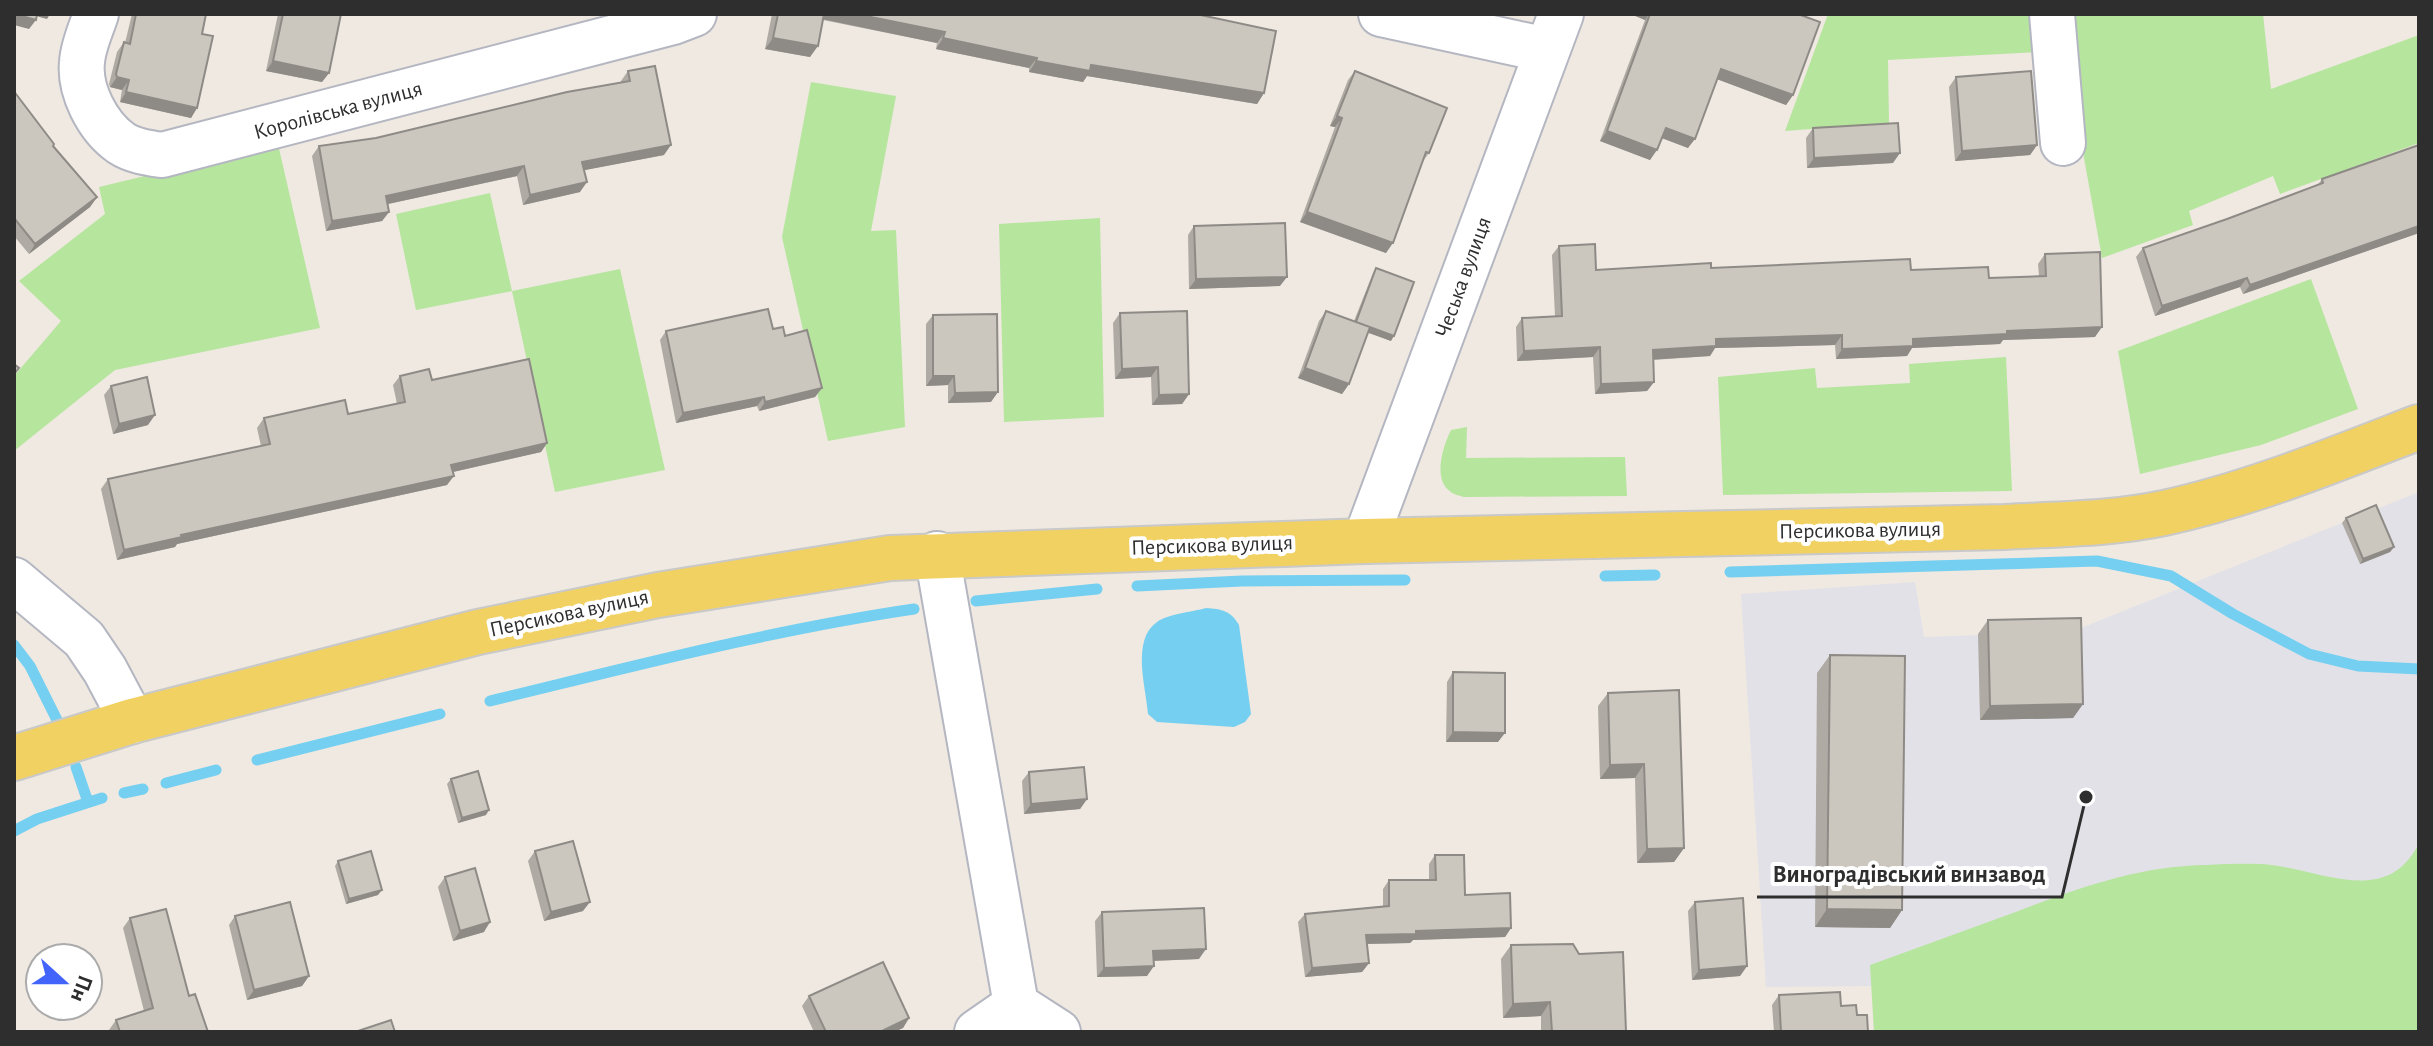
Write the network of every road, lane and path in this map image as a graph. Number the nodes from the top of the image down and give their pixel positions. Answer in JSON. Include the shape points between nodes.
{"nodes":[{"id":1,"x":96,"y":14,"type":"edge"},
{"id":2,"x":694,"y":14,"type":"edge"},
{"id":3,"x":1381,"y":14,"type":"edge"},
{"id":4,"x":2052,"y":14,"type":"edge"},
{"id":5,"x":1554,"y":32,"type":"edge"},
{"id":6,"x":2063,"y":143,"type":"dead end"},
{"id":7,"x":2419,"y":427,"type":"edge"},
{"id":8,"x":1365,"y":541,"type":"junction"},
{"id":9,"x":937,"y":554,"type":"junction"},
{"id":10,"x":14,"y":580,"type":"edge"},
{"id":11,"x":132,"y":721,"type":"junction"},
{"id":12,"x":14,"y":758,"type":"edge"},
{"id":13,"x":1016,"y":1005,"type":"junction"},
{"id":14,"x":977,"y":1032,"type":"edge"},
{"id":15,"x":1058,"y":1032,"type":"edge"}],
"edges":[{"from":1,"to":2,"type":"street","name":"Королівська вулиця","via":[[82,62],[82,88],[106,129],[122,144],[162,155]]},
{"from":3,"to":5,"type":"street"},
{"from":4,"to":6,"type":"street"},
{"from":5,"to":8,"type":"street","name":"Чеська вулиця"},
{"from":7,"to":8,"type":"main road","name":"Персикова вулиця","via":[[2213,501],[2097,522]]},
{"from":8,"to":9,"type":"main road","name":"Персикова вулиця"},
{"from":9,"to":11,"type":"main road","name":"Персикова вулиця","via":[[841,565],[558,614]]},
{"from":9,"to":13,"type":"street"},
{"from":10,"to":11,"type":"street","via":[[84,639]]},
{"from":11,"to":12,"type":"main road","name":"Персикова вулиця"},
{"from":13,"to":14,"type":"street"},
{"from":13,"to":15,"type":"street"}]}
